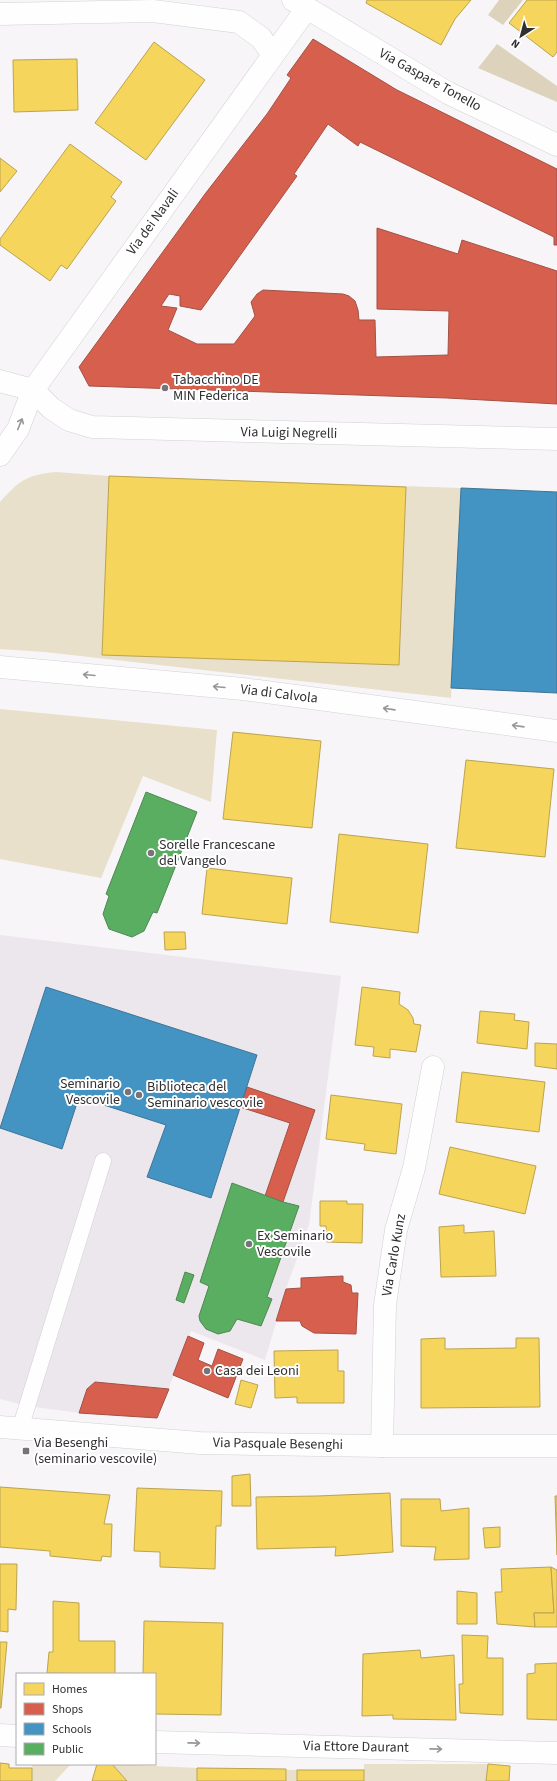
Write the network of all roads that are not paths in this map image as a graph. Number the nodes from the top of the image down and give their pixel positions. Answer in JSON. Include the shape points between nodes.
{"nodes":[{"id":1,"x":300,"y":4,"type":"edge"},
{"id":2,"x":0,"y":14,"type":"edge"},
{"id":3,"x":273,"y":55,"type":"junction"},
{"id":4,"x":557,"y":145,"type":"edge"},
{"id":5,"x":0,"y":381,"type":"edge"},
{"id":6,"x":33,"y":390,"type":"junction"},
{"id":7,"x":557,"y":440,"type":"edge"},
{"id":8,"x":0,"y":454,"type":"edge"},
{"id":9,"x":0,"y":667,"type":"edge"},
{"id":10,"x":557,"y":731,"type":"edge"},
{"id":11,"x":433,"y":1066,"type":"dead end"},
{"id":12,"x":103,"y":1160,"type":"dead end"},
{"id":13,"x":10,"y":1428,"type":"edge"},
{"id":14,"x":382,"y":1446,"type":"junction"},
{"id":15,"x":557,"y":1446,"type":"edge"},
{"id":16,"x":0,"y":1735,"type":"edge"},
{"id":17,"x":16,"y":1736,"type":"edge"},
{"id":18,"x":156,"y":1742,"type":"edge"},
{"id":19,"x":557,"y":1753,"type":"edge"}],
"edges":[{"from":1,"to":3,"type":"street","name":"Via dei Navali"},
{"from":1,"to":4,"type":"street","name":"Via Gaspare Tonello","via":[[448,93]]},
{"from":2,"to":3,"type":"street","via":[[153,11],[240,22],[261,38]]},
{"from":3,"to":6,"type":"street","name":"Via dei Navali"},
{"from":5,"to":6,"type":"street"},
{"from":6,"to":7,"type":"street","name":"Via Luigi Negrelli","via":[[69,420],[92,428]]},
{"from":8,"to":6,"type":"street","name":"Via dei Navali","one_way":true,"via":[[18,430]]},
{"from":10,"to":9,"type":"street","name":"Via di Calvola","one_way":true,"via":[[243,689]]},
{"from":11,"to":14,"type":"street","name":"Via Carlo Kunz","via":[[414,1168],[396,1230],[385,1305]]},
{"from":12,"to":13,"type":"lane"},
{"from":13,"to":14,"type":"street","name":"Via Pasquale Besenghi","via":[[200,1443]]},
{"from":14,"to":15,"type":"street","name":"Via Pasquale Besenghi"},
{"from":16,"to":17,"type":"street"},
{"from":18,"to":19,"type":"street","name":"Via Ettore Daurant","one_way":true}]}
